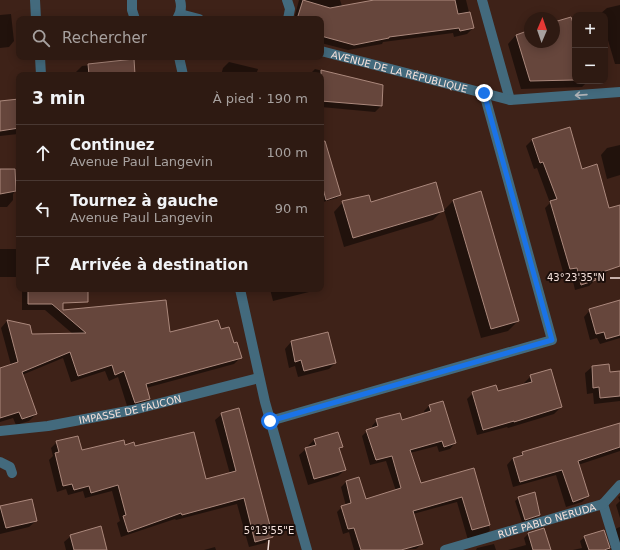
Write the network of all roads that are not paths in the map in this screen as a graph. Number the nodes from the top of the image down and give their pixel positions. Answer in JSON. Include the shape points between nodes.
{"nodes":[{"id":1,"x":35,"y":0,"type":"edge"},
{"id":2,"x":126,"y":0,"type":"edge"},
{"id":3,"x":132,"y":0,"type":"edge"},
{"id":4,"x":180,"y":0,"type":"edge"},
{"id":5,"x":287,"y":0,"type":"edge"},
{"id":6,"x":482,"y":0,"type":"edge"},
{"id":7,"x":36,"y":16,"type":"edge"},
{"id":8,"x":134,"y":16,"type":"edge"},
{"id":9,"x":178,"y":16,"type":"edge"},
{"id":10,"x":289,"y":16,"type":"edge"},
{"id":11,"x":324,"y":52,"type":"edge"},
{"id":12,"x":40,"y":60,"type":"edge"},
{"id":13,"x":180,"y":60,"type":"edge"},
{"id":14,"x":41,"y":72,"type":"edge"},
{"id":15,"x":182,"y":72,"type":"edge"},
{"id":16,"x":620,"y":92,"type":"edge"},
{"id":17,"x":484,"y":93,"type":"junction"},
{"id":18,"x":510,"y":100,"type":"junction"},
{"id":19,"x":241,"y":292,"type":"edge"},
{"id":20,"x":259,"y":378,"type":"junction"},
{"id":21,"x":270,"y":421,"type":"junction"},
{"id":22,"x":0,"y":431,"type":"edge"},
{"id":23,"x":0,"y":462,"type":"edge"},
{"id":24,"x":12,"y":473,"type":"dead end"},
{"id":25,"x":620,"y":486,"type":"edge"},
{"id":26,"x":603,"y":504,"type":"junction"},
{"id":27,"x":307,"y":550,"type":"edge"},
{"id":28,"x":445,"y":550,"type":"edge"},
{"id":29,"x":617,"y":550,"type":"edge"}],
"edges":[{"from":1,"to":7,"type":"street"},
{"from":2,"to":3,"type":"street"},
{"from":3,"to":8,"type":"street"},
{"from":4,"to":9,"type":"street"},
{"from":5,"to":10,"type":"street","via":[[290,9]]},
{"from":6,"to":18,"type":"street"},
{"from":11,"to":17,"type":"street","name":"AVENUE DE LA RÉPUBLIQUE"},
{"from":12,"to":14,"type":"street"},
{"from":13,"to":15,"type":"street"},
{"from":16,"to":18,"type":"street","name":"AVENUE DE LA RÉPUBLIQUE","one_way":true},
{"from":17,"to":18,"type":"street","name":"AVENUE DE LA RÉPUBLIQUE"},
{"from":17,"to":21,"type":"street","via":[[552,340]]},
{"from":19,"to":20,"type":"street"},
{"from":20,"to":21,"type":"street"},
{"from":20,"to":22,"type":"street","name":"IMPASSE DE FAUCON","via":[[133,410],[48,426]]},
{"from":21,"to":27,"type":"street"},
{"from":23,"to":24,"type":"street","via":[[10,467]]},
{"from":25,"to":26,"type":"street"},
{"from":26,"to":28,"type":"street","name":"RUE PABLO NERUDA"},
{"from":26,"to":29,"type":"street","name":"RUE PABLO NERUDA"}]}
